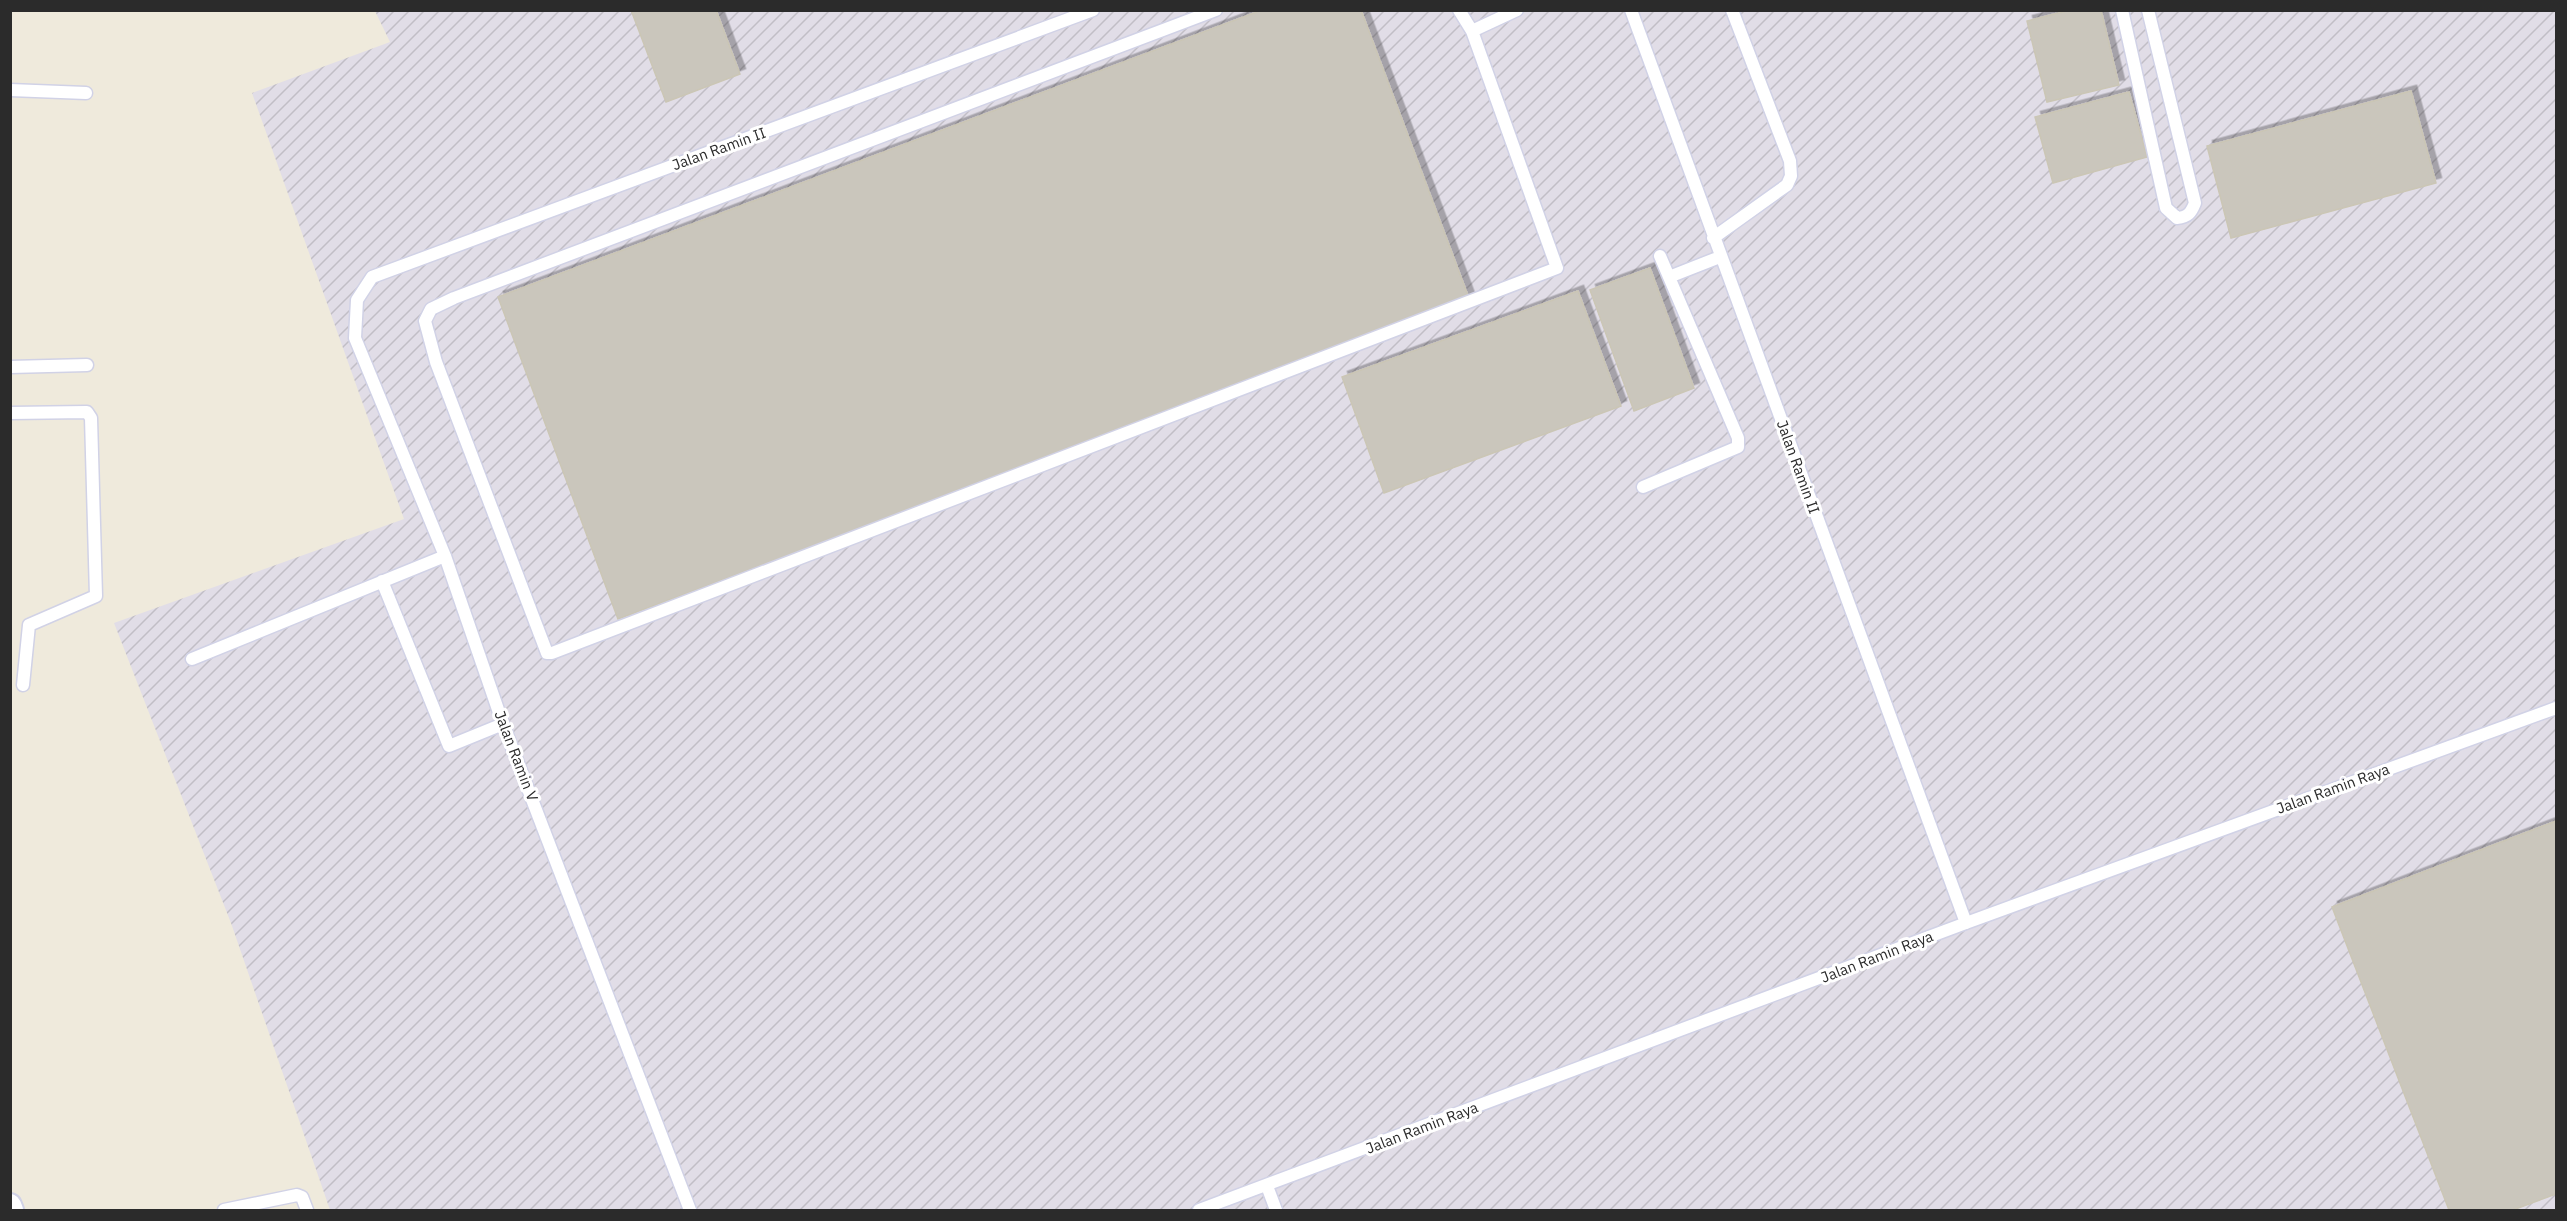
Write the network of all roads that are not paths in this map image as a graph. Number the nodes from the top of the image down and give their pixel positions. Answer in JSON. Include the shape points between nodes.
{"nodes":[{"id":1,"x":1092,"y":10,"type":"edge"},
{"id":2,"x":1216,"y":10,"type":"edge"},
{"id":3,"x":1459,"y":10,"type":"edge"},
{"id":4,"x":1517,"y":10,"type":"edge"},
{"id":5,"x":1631,"y":10,"type":"edge"},
{"id":6,"x":1732,"y":10,"type":"edge"},
{"id":7,"x":2122,"y":10,"type":"edge"},
{"id":8,"x":2148,"y":10,"type":"edge"},
{"id":9,"x":1472,"y":31,"type":"junction"},
{"id":10,"x":10,"y":90,"type":"edge"},
{"id":11,"x":86,"y":93,"type":"dead end"},
{"id":12,"x":1713,"y":238,"type":"junction"},
{"id":13,"x":1660,"y":256,"type":"dead end"},
{"id":14,"x":1720,"y":257,"type":"junction"},
{"id":15,"x":1669,"y":277,"type":"junction"},
{"id":16,"x":357,"y":300,"type":"joint"},
{"id":17,"x":87,"y":364,"type":"dead end"},
{"id":18,"x":10,"y":367,"type":"edge"},
{"id":19,"x":10,"y":413,"type":"edge"},
{"id":20,"x":1643,"y":487,"type":"dead end"},
{"id":21,"x":445,"y":556,"type":"junction"},
{"id":22,"x":382,"y":581,"type":"junction"},
{"id":23,"x":192,"y":659,"type":"dead end"},
{"id":24,"x":23,"y":685,"type":"dead end"},
{"id":25,"x":2556,"y":708,"type":"edge"},
{"id":26,"x":503,"y":724,"type":"junction"},
{"id":27,"x":1966,"y":923,"type":"junction"},
{"id":28,"x":1267,"y":1186,"type":"junction"},
{"id":29,"x":10,"y":1205,"type":"edge"},
{"id":30,"x":12,"y":1210,"type":"edge"},
{"id":31,"x":224,"y":1210,"type":"edge"},
{"id":32,"x":307,"y":1210,"type":"edge"},
{"id":33,"x":690,"y":1210,"type":"edge"},
{"id":34,"x":1199,"y":1210,"type":"edge"},
{"id":35,"x":1276,"y":1210,"type":"edge"}],
"edges":[{"from":1,"to":16,"type":"lane","name":"Jalan Ramin II","via":[[372,277]]},
{"from":2,"to":9,"type":"lane","via":[[431,309],[425,321],[436,362],[546,651],[569,647],[1557,268]]},
{"from":3,"to":9,"type":"lane"},
{"from":4,"to":9,"type":"lane"},
{"from":5,"to":12,"type":"lane","name":"Jalan Ramin II"},
{"from":6,"to":12,"type":"lane","via":[[1790,161],[1791,176],[1787,185]]},
{"from":7,"to":8,"type":"lane","via":[[2166,208],[2176,218],[2186,217],[2195,203]]},
{"from":10,"to":11,"type":"lane"},
{"from":12,"to":14,"type":"lane","name":"Jalan Ramin II"},
{"from":13,"to":15,"type":"lane"},
{"from":14,"to":15,"type":"lane"},
{"from":14,"to":27,"type":"lane","name":"Jalan Ramin II"},
{"from":15,"to":20,"type":"lane","via":[[1739,443],[1734,450]]},
{"from":16,"to":21,"type":"lane","name":"Jalan Ramin V","via":[[355,338]]},
{"from":17,"to":18,"type":"lane"},
{"from":19,"to":24,"type":"lane","via":[[87,412],[91,418],[96,596],[29,625]]},
{"from":21,"to":22,"type":"lane"},
{"from":21,"to":26,"type":"lane","name":"Jalan Ramin V"},
{"from":22,"to":23,"type":"lane"},
{"from":22,"to":26,"type":"lane","via":[[449,746]]},
{"from":25,"to":27,"type":"lane","name":"Jalan Ramin Raya"},
{"from":26,"to":33,"type":"lane","name":"Jalan Ramin V"},
{"from":27,"to":28,"type":"lane","name":"Jalan Ramin Raya"},
{"from":28,"to":34,"type":"lane","name":"Jalan Ramin Raya"},
{"from":28,"to":35,"type":"lane"},
{"from":29,"to":30,"type":"street"},
{"from":31,"to":32,"type":"lane","via":[[297,1195],[303,1198]]}]}
